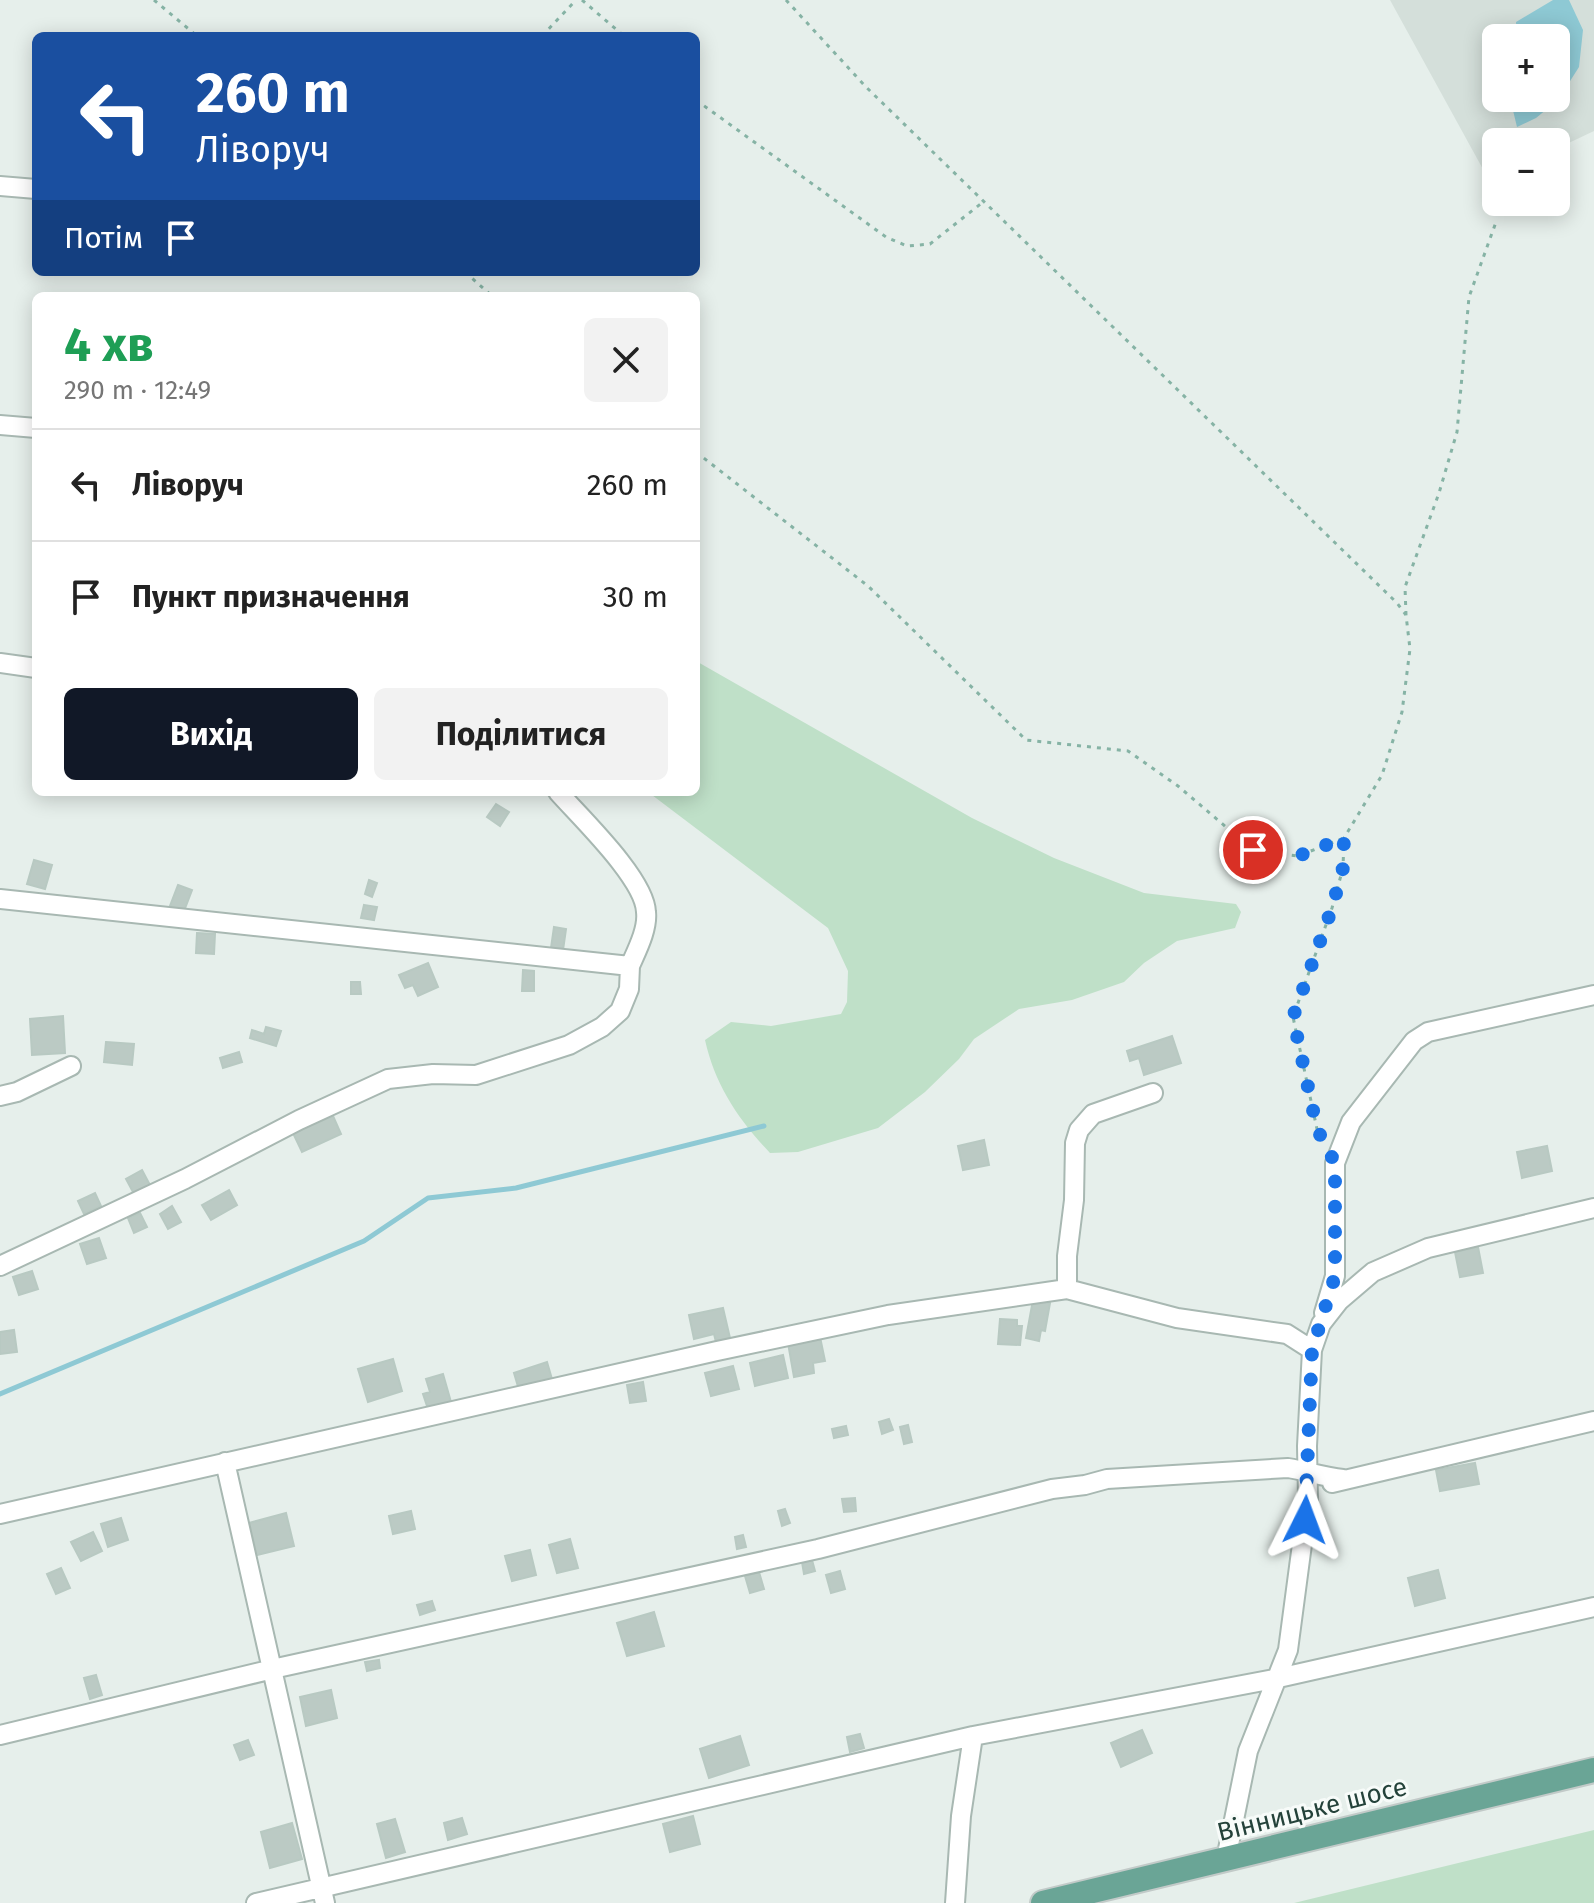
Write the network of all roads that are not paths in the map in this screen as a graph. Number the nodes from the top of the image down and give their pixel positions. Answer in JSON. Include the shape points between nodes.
{"nodes":[{"id":1,"x":0,"y":186,"type":"edge"},
{"id":2,"x":32,"y":189,"type":"edge"},
{"id":3,"x":0,"y":425,"type":"edge"},
{"id":4,"x":32,"y":428,"type":"edge"},
{"id":5,"x":0,"y":663,"type":"edge"},
{"id":6,"x":32,"y":667,"type":"edge"},
{"id":7,"x":561,"y":796,"type":"edge"},
{"id":8,"x":0,"y":899,"type":"edge"},
{"id":9,"x":630,"y":966,"type":"junction"},
{"id":10,"x":1594,"y":995,"type":"edge"},
{"id":11,"x":71,"y":1066,"type":"dead end"},
{"id":12,"x":1153,"y":1093,"type":"dead end"},
{"id":13,"x":0,"y":1096,"type":"edge"},
{"id":14,"x":1594,"y":1208,"type":"edge"},
{"id":15,"x":0,"y":1266,"type":"edge"},
{"id":16,"x":1067,"y":1289,"type":"junction"},
{"id":17,"x":1321,"y":1324,"type":"junction"},
{"id":18,"x":1312,"y":1350,"type":"junction"},
{"id":19,"x":1594,"y":1421,"type":"edge"},
{"id":20,"x":225,"y":1462,"type":"junction"},
{"id":21,"x":1308,"y":1471,"type":"junction"},
{"id":22,"x":1343,"y":1479,"type":"junction"},
{"id":23,"x":1308,"y":1499,"type":"junction"},
{"id":24,"x":0,"y":1514,"type":"edge"},
{"id":25,"x":1594,"y":1607,"type":"edge"},
{"id":26,"x":272,"y":1669,"type":"junction"},
{"id":27,"x":1274,"y":1679,"type":"junction"},
{"id":28,"x":0,"y":1735,"type":"edge"},
{"id":29,"x":973,"y":1736,"type":"junction"},
{"id":30,"x":1594,"y":1770,"type":"edge"},
{"id":31,"x":1226,"y":1859,"type":"junction"},
{"id":32,"x":323,"y":1895,"type":"edge"},
{"id":33,"x":256,"y":1903,"type":"edge"},
{"id":34,"x":955,"y":1903,"type":"edge"},
{"id":35,"x":1043,"y":1903,"type":"edge"}],
"edges":[{"from":1,"to":2,"type":"street"},
{"from":3,"to":4,"type":"street"},
{"from":5,"to":6,"type":"street"},
{"from":7,"to":9,"type":"street","via":[[635,881],[644,899],[647,915]]},
{"from":8,"to":9,"type":"street"},
{"from":9,"to":15,"type":"street","via":[[629,989],[620,1011],[569,1045],[476,1075],[388,1079]]},
{"from":10,"to":17,"type":"street","via":[[1428,1032],[1414,1041],[1351,1122],[1335,1163],[1335,1276]]},
{"from":11,"to":13,"type":"street"},
{"from":12,"to":16,"type":"street","via":[[1093,1114],[1079,1130]]},
{"from":14,"to":17,"type":"street","via":[[1428,1248],[1373,1272]]},
{"from":16,"to":18,"type":"street","via":[[1177,1318],[1287,1334]]},
{"from":16,"to":20,"type":"street","via":[[888,1315]]},
{"from":17,"to":18,"type":"street"},
{"from":18,"to":21,"type":"street"},
{"from":19,"to":22,"type":"street"},
{"from":20,"to":24,"type":"street"},
{"from":20,"to":26,"type":"street"},
{"from":21,"to":22,"type":"street"},
{"from":21,"to":23,"type":"street"},
{"from":21,"to":26,"type":"street","via":[[1107,1479],[1052,1489],[818,1549]]},
{"from":22,"to":23,"type":"street"},
{"from":23,"to":27,"type":"street","via":[[1288,1650]]},
{"from":25,"to":27,"type":"street"},
{"from":26,"to":28,"type":"street"},
{"from":26,"to":32,"type":"street"},
{"from":27,"to":29,"type":"street"},
{"from":27,"to":31,"type":"street","via":[[1248,1751]]},
{"from":29,"to":32,"type":"street"},
{"from":29,"to":34,"type":"street"},
{"from":30,"to":31,"type":"main road","name":"Вінницьке шосе"},
{"from":31,"to":35,"type":"main road","name":"Вінницьке шосе"},
{"from":32,"to":33,"type":"street"}]}
